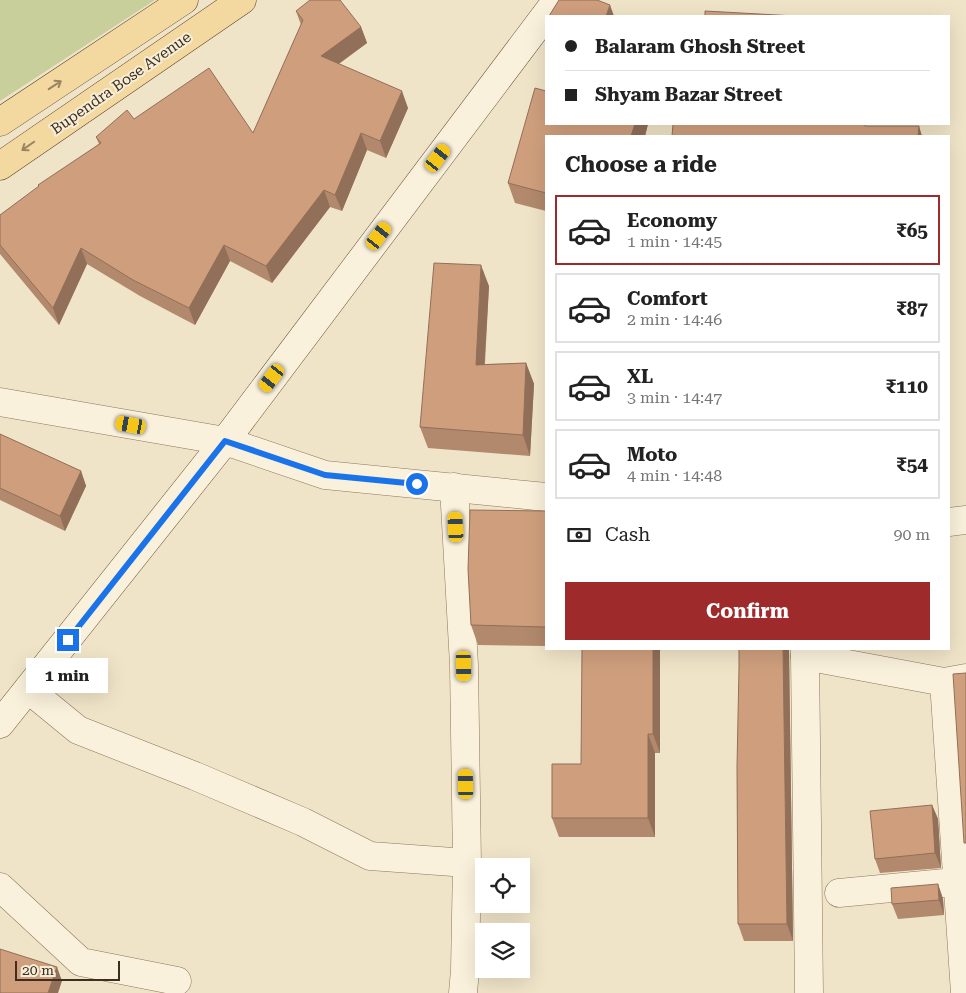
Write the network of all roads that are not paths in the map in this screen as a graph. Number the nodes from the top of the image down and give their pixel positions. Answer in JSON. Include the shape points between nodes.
{"nodes":[{"id":1,"x":184,"y":0,"type":"edge"},
{"id":2,"x":242,"y":0,"type":"edge"},
{"id":3,"x":557,"y":0,"type":"edge"},
{"id":4,"x":546,"y":15,"type":"edge"},
{"id":5,"x":545,"y":16,"type":"edge"},
{"id":6,"x":0,"y":122,"type":"edge"},
{"id":7,"x":0,"y":166,"type":"edge"},
{"id":8,"x":0,"y":402,"type":"edge"},
{"id":9,"x":225,"y":441,"type":"junction"},
{"id":10,"x":454,"y":487,"type":"junction"},
{"id":11,"x":545,"y":497,"type":"edge"},
{"id":12,"x":966,"y":520,"type":"edge"},
{"id":13,"x":950,"y":522,"type":"edge"},
{"id":14,"x":805,"y":652,"type":"edge"},
{"id":15,"x":955,"y":680,"type":"edge"},
{"id":16,"x":28,"y":689,"type":"junction"},
{"id":17,"x":0,"y":722,"type":"edge"},
{"id":18,"x":467,"y":863,"type":"junction"},
{"id":19,"x":962,"y":881,"type":"edge"},
{"id":20,"x":0,"y":887,"type":"edge"},
{"id":21,"x":839,"y":893,"type":"dead end"},
{"id":22,"x":177,"y":981,"type":"dead end"},
{"id":23,"x":462,"y":993,"type":"edge"},
{"id":24,"x":809,"y":993,"type":"edge"},
{"id":25,"x":965,"y":993,"type":"edge"}],
"edges":[{"from":6,"to":1,"type":"main road","one_way":true},
{"from":2,"to":7,"type":"main road","name":"Bupendra Bose Avenue","one_way":true},
{"from":3,"to":4,"type":"street"},
{"from":5,"to":9,"type":"street"},
{"from":8,"to":9,"type":"street"},
{"from":9,"to":10,"type":"street","via":[[325,475]]},
{"from":9,"to":16,"type":"street"},
{"from":10,"to":11,"type":"street"},
{"from":10,"to":18,"type":"street","via":[[464,666]]},
{"from":12,"to":13,"type":"street"},
{"from":14,"to":15,"type":"street"},
{"from":14,"to":24,"type":"street"},
{"from":15,"to":19,"type":"street"},
{"from":16,"to":17,"type":"street"},
{"from":16,"to":18,"type":"street","via":[[78,730],[303,822],[370,856]]},
{"from":18,"to":23,"type":"street"},
{"from":19,"to":21,"type":"street"},
{"from":19,"to":25,"type":"street"},
{"from":20,"to":22,"type":"street","via":[[81,962]]}]}
